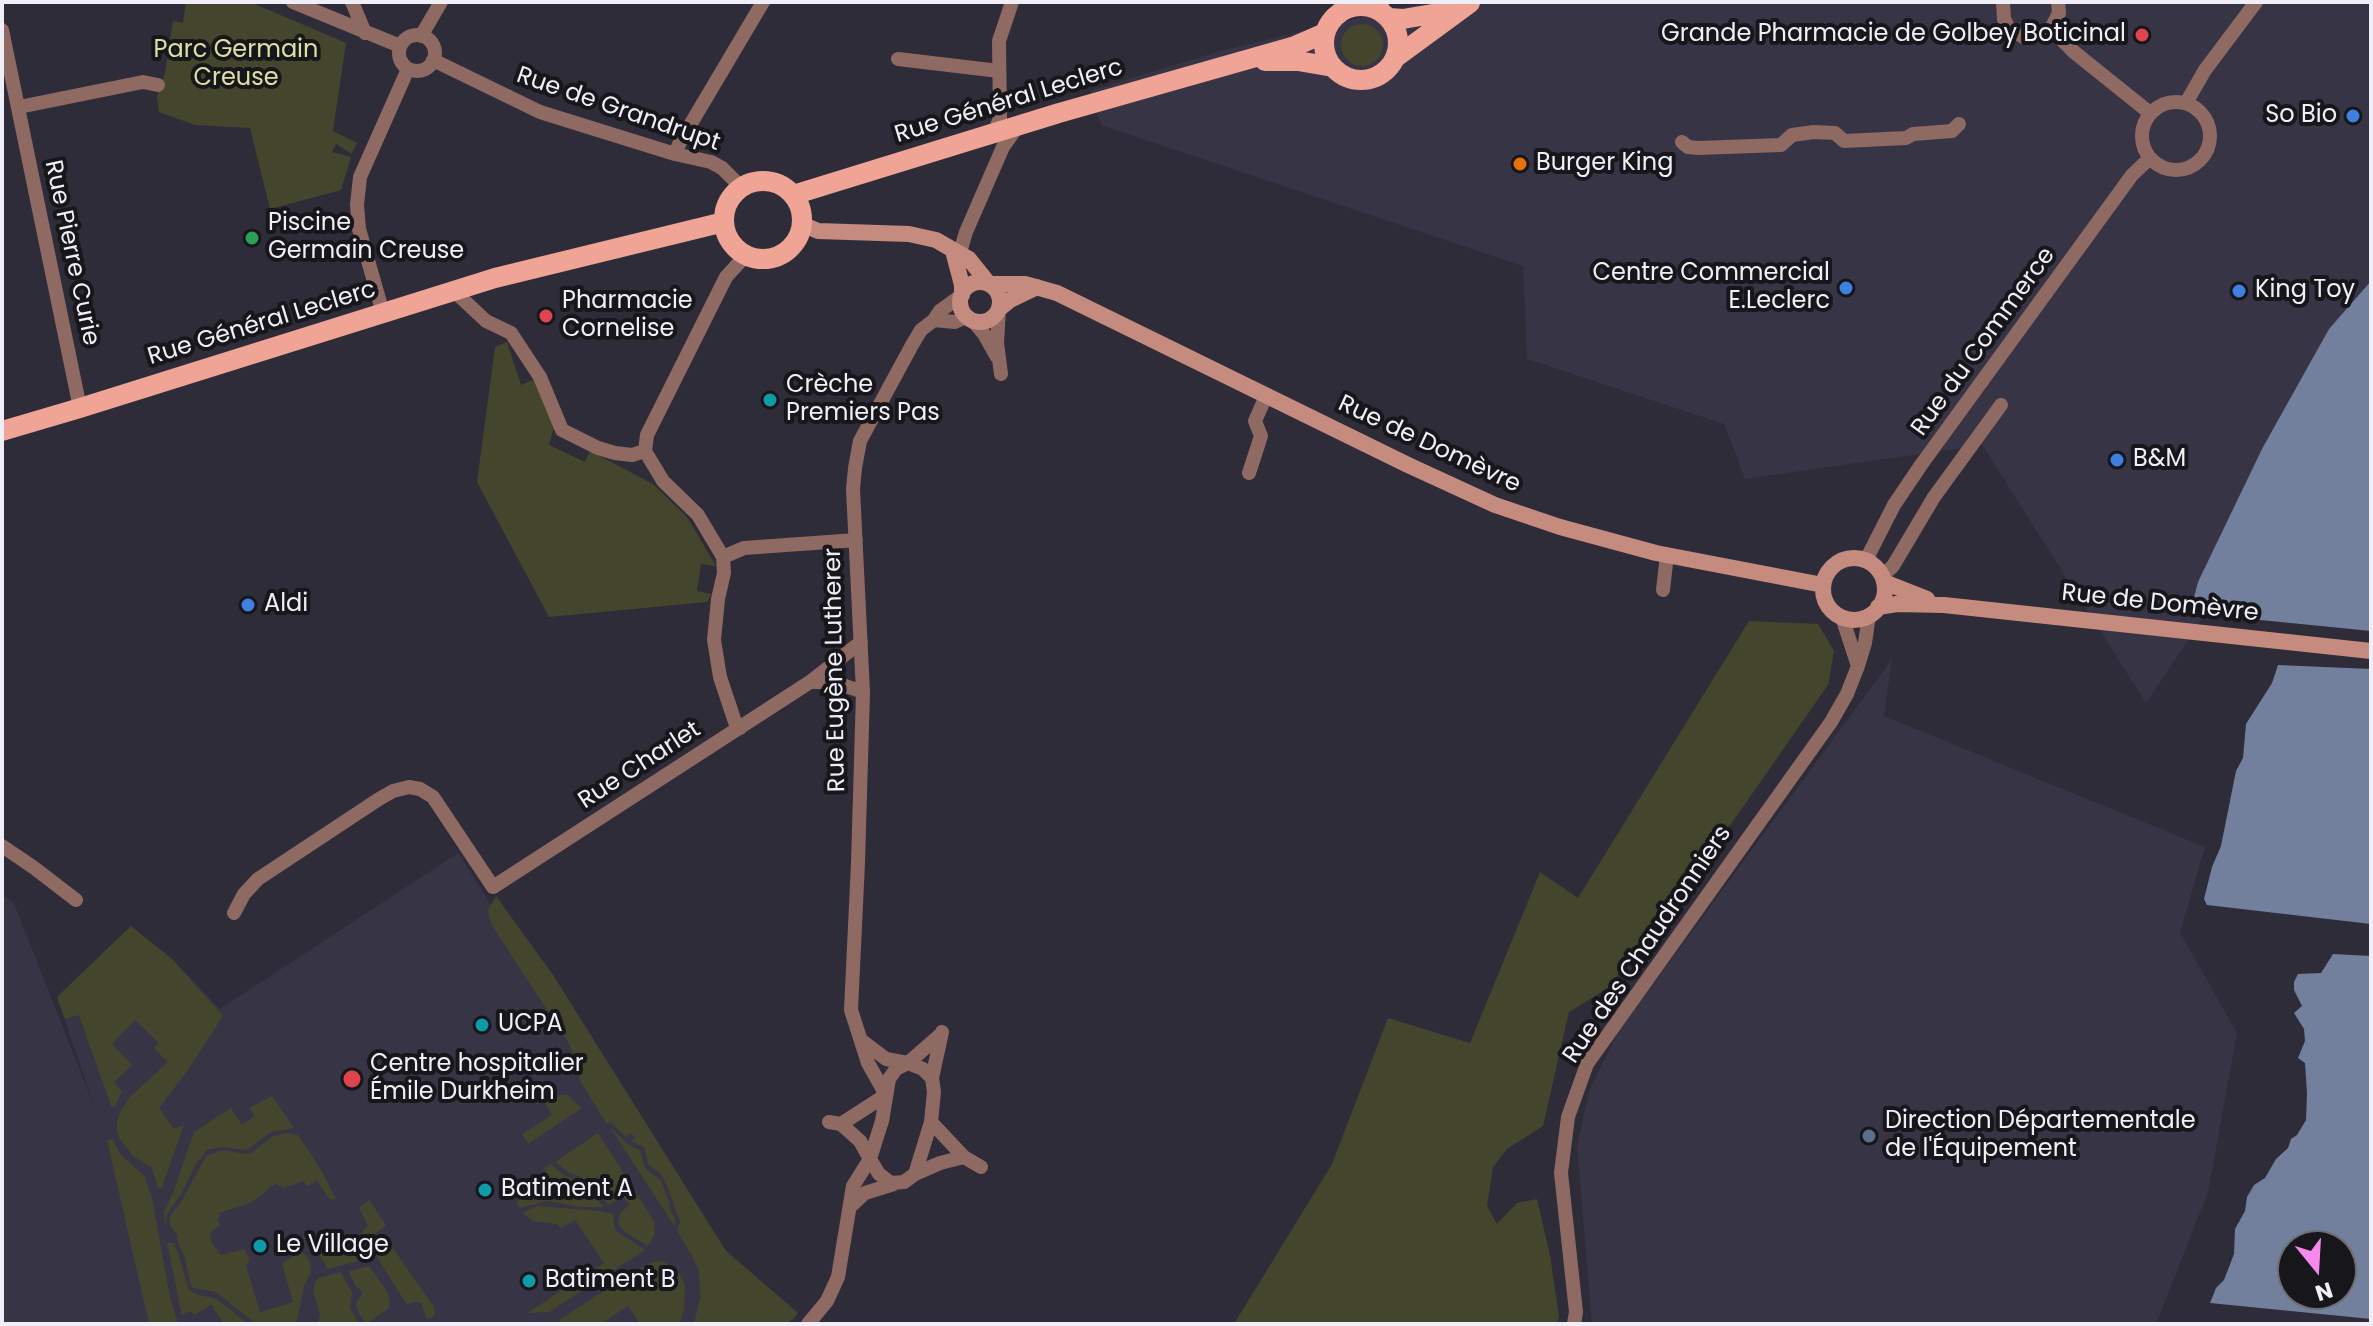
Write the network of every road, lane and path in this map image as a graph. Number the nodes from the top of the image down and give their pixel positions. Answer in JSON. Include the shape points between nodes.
{"nodes":[{"id":1,"x":293,"y":2,"type":"edge"},
{"id":2,"x":352,"y":2,"type":"edge"},
{"id":3,"x":441,"y":2,"type":"edge"},
{"id":4,"x":763,"y":2,"type":"edge"},
{"id":5,"x":1012,"y":2,"type":"edge"},
{"id":6,"x":1471,"y":2,"type":"edge"},
{"id":7,"x":2003,"y":2,"type":"edge"},
{"id":8,"x":2058,"y":2,"type":"edge"},
{"id":9,"x":2256,"y":2,"type":"edge"},
{"id":10,"x":1350,"y":5,"type":"edge"},
{"id":11,"x":314,"y":6,"type":"edge"},
{"id":12,"x":1383,"y":10,"type":"edge"},
{"id":13,"x":2051,"y":29,"type":"junction"},
{"id":14,"x":2,"y":30,"type":"edge"},
{"id":15,"x":365,"y":33,"type":"junction"},
{"id":16,"x":1325,"y":33,"type":"junction"},
{"id":17,"x":421,"y":36,"type":"junction"},
{"id":18,"x":400,"y":46,"type":"junction"},
{"id":19,"x":1395,"y":58,"type":"junction"},
{"id":20,"x":898,"y":59,"type":"dead end"},
{"id":21,"x":433,"y":60,"type":"junction"},
{"id":22,"x":1241,"y":60,"type":"junction"},
{"id":23,"x":1333,"y":67,"type":"junction"},
{"id":24,"x":408,"y":69,"type":"junction"},
{"id":25,"x":999,"y":71,"type":"junction"},
{"id":26,"x":158,"y":85,"type":"dead end"},
{"id":27,"x":2186,"y":103,"type":"junction"},
{"id":28,"x":19,"y":107,"type":"junction"},
{"id":29,"x":2150,"y":113,"type":"junction"},
{"id":30,"x":1959,"y":124,"type":"dead end"},
{"id":31,"x":1018,"y":126,"type":"junction"},
{"id":32,"x":994,"y":133,"type":"junction"},
{"id":33,"x":1682,"y":142,"type":"dead end"},
{"id":34,"x":675,"y":154,"type":"junction"},
{"id":35,"x":2150,"y":158,"type":"junction"},
{"id":36,"x":741,"y":187,"type":"junction"},
{"id":37,"x":793,"y":195,"type":"junction"},
{"id":38,"x":724,"y":222,"type":"junction"},
{"id":39,"x":802,"y":224,"type":"junction"},
{"id":40,"x":956,"y":252,"type":"junction"},
{"id":41,"x":746,"y":255,"type":"junction"},
{"id":42,"x":989,"y":284,"type":"junction"},
{"id":43,"x":1037,"y":287,"type":"junction"},
{"id":44,"x":454,"y":291,"type":"junction"},
{"id":45,"x":962,"y":295,"type":"junction"},
{"id":46,"x":999,"y":309,"type":"junction"},
{"id":47,"x":383,"y":313,"type":"junction"},
{"id":48,"x":970,"y":319,"type":"junction"},
{"id":49,"x":934,"y":320,"type":"junction"},
{"id":50,"x":1266,"y":396,"type":"junction"},
{"id":51,"x":2001,"y":405,"type":"dead end"},
{"id":52,"x":80,"y":408,"type":"junction"},
{"id":53,"x":2,"y":431,"type":"edge"},
{"id":54,"x":645,"y":451,"type":"junction"},
{"id":55,"x":1249,"y":473,"type":"dead end"},
{"id":56,"x":856,"y":540,"type":"junction"},
{"id":57,"x":1667,"y":555,"type":"junction"},
{"id":58,"x":723,"y":557,"type":"junction"},
{"id":59,"x":1866,"y":560,"type":"junction"},
{"id":60,"x":1883,"y":579,"type":"junction"},
{"id":61,"x":1823,"y":585,"type":"junction"},
{"id":62,"x":1663,"y":590,"type":"dead end"},
{"id":63,"x":1944,"y":605,"type":"junction"},
{"id":64,"x":1874,"y":611,"type":"junction"},
{"id":65,"x":1842,"y":617,"type":"junction"},
{"id":66,"x":861,"y":642,"type":"junction"},
{"id":67,"x":2371,"y":651,"type":"edge"},
{"id":68,"x":1858,"y":666,"type":"junction"},
{"id":69,"x":810,"y":682,"type":"junction"},
{"id":70,"x":863,"y":692,"type":"junction"},
{"id":71,"x":740,"y":728,"type":"junction"},
{"id":72,"x":2,"y":846,"type":"edge"},
{"id":73,"x":76,"y":900,"type":"dead end"},
{"id":74,"x":234,"y":913,"type":"dead end"},
{"id":75,"x":861,"y":1040,"type":"junction"},
{"id":76,"x":908,"y":1063,"type":"junction"},
{"id":77,"x":932,"y":1078,"type":"junction"},
{"id":78,"x":886,"y":1095,"type":"junction"},
{"id":79,"x":931,"y":1122,"type":"junction"},
{"id":80,"x":964,"y":1157,"type":"junction"},
{"id":81,"x":870,"y":1159,"type":"junction"},
{"id":82,"x":981,"y":1167,"type":"dead end"},
{"id":83,"x":915,"y":1174,"type":"junction"},
{"id":84,"x":898,"y":1183,"type":"junction"},
{"id":85,"x":849,"y":1207,"type":"junction"},
{"id":86,"x":808,"y":1324,"type":"edge"},
{"id":87,"x":1574,"y":1324,"type":"edge"}],
"edges":[{"from":1,"to":11,"type":"street"},
{"from":2,"to":15,"type":"street"},
{"from":3,"to":17,"type":"street"},
{"from":4,"to":34,"type":"street"},
{"from":5,"to":25,"type":"street","via":[[999,41]]},
{"from":6,"to":12,"type":"main road","via":[[1403,19]]},
{"from":6,"to":19,"type":"main road"},
{"from":7,"to":13,"type":"street","via":[[2004,19],[2015,33],[2032,38]]},
{"from":8,"to":13,"type":"street"},
{"from":9,"to":27,"type":"street"},
{"from":10,"to":12,"type":"main road"},
{"from":10,"to":16,"type":"main road"},
{"from":11,"to":15,"type":"street"},
{"from":12,"to":19,"type":"main road","via":[[1398,41]]},
{"from":13,"to":29,"type":"street"},
{"from":14,"to":28,"type":"street","name":"Rue Pierre Curie"},
{"from":15,"to":18,"type":"street"},
{"from":16,"to":22,"type":"main road","name":"Rue Général Leclerc"},
{"from":16,"to":23,"type":"main road","via":[[1326,57]]},
{"from":17,"to":18,"type":"street","via":[[408,37]]},
{"from":17,"to":21,"type":"street","via":[[434,48]]},
{"from":18,"to":24,"type":"street","via":[[400,59]]},
{"from":19,"to":23,"type":"main road","via":[[1378,76],[1366,79],[1342,75]]},
{"from":20,"to":25,"type":"street"},
{"from":21,"to":24,"type":"street","via":[[420,71]]},
{"from":21,"to":34,"type":"street","name":"Rue de Grandrupt","via":[[540,112]]},
{"from":22,"to":23,"type":"main road","name":"Rue Général Leclerc"},
{"from":22,"to":31,"type":"main road","name":"Rue Général Leclerc"},
{"from":24,"to":47,"type":"street","via":[[360,177],[357,200],[359,229]]},
{"from":25,"to":32,"type":"street","via":[[1000,118]]},
{"from":26,"to":28,"type":"street","via":[[143,82]]},
{"from":27,"to":29,"type":"street","via":[[2173,101]]},
{"from":27,"to":35,"type":"street","via":[[2205,118],[2209,143],[2204,154],[2184,169],[2172,170]]},
{"from":28,"to":52,"type":"street","name":"Rue Pierre Curie"},
{"from":29,"to":35,"type":"street","via":[[2141,136]]},
{"from":30,"to":33,"type":"street","via":[[1952,131],[1906,138],[1844,141],[1835,133],[1814,132],[1792,135],[1781,145],[1698,148]]},
{"from":31,"to":32,"type":"main road","name":"Rue Général Leclerc"},
{"from":31,"to":40,"type":"street","via":[[1003,147]]},
{"from":32,"to":37,"type":"main road","name":"Rue Général Leclerc"},
{"from":34,"to":36,"type":"street","name":"Rue de Grandrupt","via":[[711,162]]},
{"from":35,"to":59,"type":"street","name":"Rue du Commerce","via":[[2132,175],[1921,465]]},
{"from":36,"to":37,"type":"main road","via":[[769,181]]},
{"from":36,"to":38,"type":"main road","via":[[728,203]]},
{"from":37,"to":39,"type":"main road"},
{"from":38,"to":41,"type":"main road","via":[[727,235]]},
{"from":38,"to":44,"type":"main road","name":"Rue Général Leclerc"},
{"from":39,"to":40,"type":"street","via":[[837,233],[909,234],[936,240]]},
{"from":39,"to":41,"type":"main road","via":[[799,236],[782,254]]},
{"from":40,"to":42,"type":"street","via":[[969,259]]},
{"from":40,"to":45,"type":"street"},
{"from":41,"to":54,"type":"street","via":[[726,277],[647,435]]},
{"from":42,"to":43,"type":"street","name":"Rue de Domèvre"},
{"from":42,"to":45,"type":"street","via":[[970,285]]},
{"from":42,"to":46,"type":"street","via":[[999,295]]},
{"from":43,"to":46,"type":"street"},
{"from":43,"to":50,"type":"street","name":"Rue de Domèvre"},
{"from":44,"to":47,"type":"main road","name":"Rue Général Leclerc"},
{"from":44,"to":54,"type":"street","via":[[486,321],[511,333],[540,377],[562,430],[615,453]]},
{"from":45,"to":48,"type":"street","via":[[961,307]]},
{"from":45,"to":49,"type":"street","name":"Rue Eugène Lutherer"},
{"from":46,"to":48,"type":"street","via":[[989,321]]},
{"from":46,"to":48,"type":"street","via":[[1000,367]]},
{"from":47,"to":52,"type":"main road","name":"Rue Général Leclerc"},
{"from":48,"to":49,"type":"street"},
{"from":49,"to":56,"type":"street","name":"Rue Eugène Lutherer","via":[[921,330],[860,441],[853,489]]},
{"from":50,"to":55,"type":"street","via":[[1255,421],[1261,436]]},
{"from":50,"to":57,"type":"street","name":"Rue de Domèvre","via":[[1495,505]]},
{"from":51,"to":60,"type":"street"},
{"from":52,"to":53,"type":"main road","name":"Rue Général Leclerc"},
{"from":54,"to":58,"type":"street","via":[[663,481],[698,515]]},
{"from":56,"to":58,"type":"street","via":[[744,548]]},
{"from":56,"to":66,"type":"street","name":"Rue Eugène Lutherer"},
{"from":57,"to":61,"type":"street","name":"Rue de Domèvre"},
{"from":57,"to":62,"type":"street"},
{"from":58,"to":71,"type":"street","via":[[714,640],[720,677]]},
{"from":59,"to":60,"type":"street"},
{"from":59,"to":61,"type":"street","via":[[1840,561],[1828,571]]},
{"from":60,"to":63,"type":"street","name":"Rue de Domèvre"},
{"from":60,"to":64,"type":"street","via":[[1885,591]]},
{"from":61,"to":65,"type":"street","via":[[1827,604]]},
{"from":63,"to":64,"type":"street","name":"Rue de Domèvre","via":[[1897,604]]},
{"from":63,"to":67,"type":"street","name":"Rue de Domèvre"},
{"from":64,"to":65,"type":"street","via":[[1861,619]]},
{"from":64,"to":68,"type":"street","name":"Rue des Chaudronniers"},
{"from":65,"to":68,"type":"street"},
{"from":66,"to":69,"type":"street","name":"Rue Charlet"},
{"from":66,"to":70,"type":"street","name":"Rue Eugène Lutherer"},
{"from":68,"to":87,"type":"street","name":"Rue des Chaudronniers","via":[[1831,722],[1587,1064],[1568,1117],[1561,1173]]},
{"from":69,"to":70,"type":"street","via":[[834,682]]},
{"from":69,"to":71,"type":"street","name":"Rue Charlet"},
{"from":70,"to":75,"type":"street","name":"Rue Eugène Lutherer","via":[[851,1010]]},
{"from":71,"to":74,"type":"street","name":"Rue Charlet","via":[[493,887],[433,797],[409,787],[379,799],[258,879]]},
{"from":72,"to":73,"type":"street"},
{"from":75,"to":76,"type":"street","via":[[886,1059]]},
{"from":75,"to":78,"type":"street","name":"Rue Eugène Lutherer"},
{"from":76,"to":77,"type":"street"},
{"from":76,"to":77,"type":"street","via":[[942,1032]]},
{"from":76,"to":78,"type":"street","via":[[889,1079]]},
{"from":77,"to":79,"type":"street"},
{"from":78,"to":81,"type":"street"},
{"from":78,"to":81,"type":"street","via":[[835,1123],[860,1141]]},
{"from":79,"to":80,"type":"street"},
{"from":79,"to":83,"type":"street"},
{"from":80,"to":82,"type":"street"},
{"from":80,"to":83,"type":"street"},
{"from":81,"to":84,"type":"street","via":[[884,1180]]},
{"from":81,"to":85,"type":"street","via":[[853,1186]]},
{"from":83,"to":84,"type":"street"},
{"from":84,"to":85,"type":"street","via":[[865,1193]]},
{"from":85,"to":86,"type":"street","via":[[838,1277]]}]}
